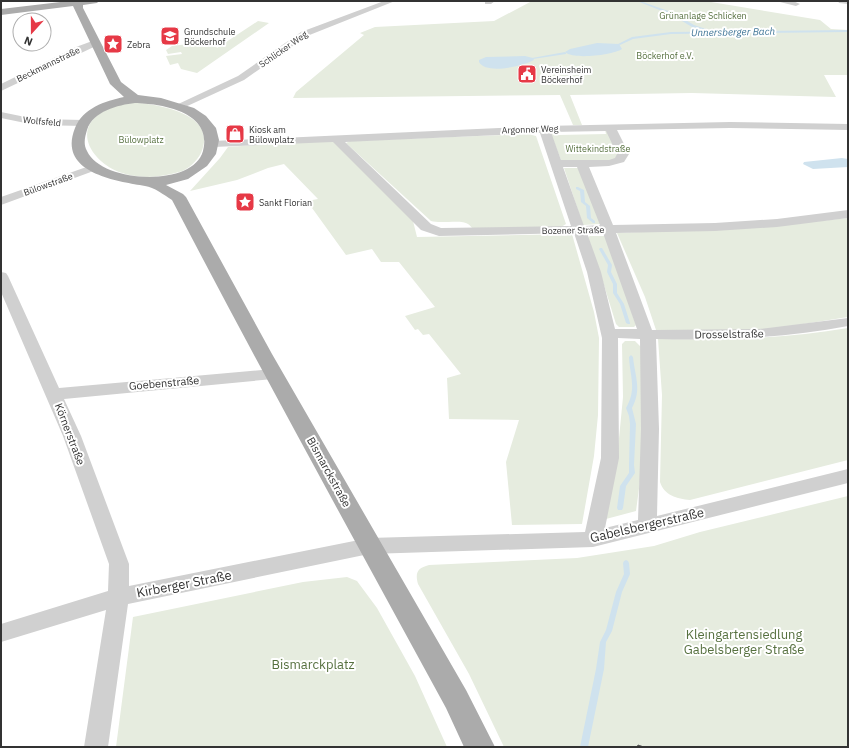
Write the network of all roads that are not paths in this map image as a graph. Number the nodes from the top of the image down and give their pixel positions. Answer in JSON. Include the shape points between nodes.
{"nodes":[{"id":1,"x":94,"y":1,"type":"edge"},
{"id":2,"x":391,"y":1,"type":"edge"},
{"id":3,"x":780,"y":1,"type":"edge"},
{"id":4,"x":842,"y":1,"type":"edge"},
{"id":5,"x":76,"y":2,"type":"edge"},
{"id":6,"x":848,"y":2,"type":"edge"},
{"id":7,"x":796,"y":4,"type":"dead end"},
{"id":8,"x":1,"y":12,"type":"edge"},
{"id":9,"x":95,"y":42,"type":"junction"},
{"id":10,"x":116,"y":84,"type":"junction"},
{"id":11,"x":1,"y":88,"type":"edge"},
{"id":12,"x":136,"y":99,"type":"junction"},
{"id":13,"x":111,"y":103,"type":"junction"},
{"id":14,"x":179,"y":106,"type":"junction"},
{"id":15,"x":1,"y":115,"type":"edge"},
{"id":16,"x":84,"y":123,"type":"junction"},
{"id":17,"x":610,"y":127,"type":"junction"},
{"id":18,"x":848,"y":128,"type":"edge"},
{"id":19,"x":544,"y":129,"type":"junction"},
{"id":20,"x":335,"y":138,"type":"junction"},
{"id":21,"x":213,"y":144,"type":"junction"},
{"id":22,"x":556,"y":164,"type":"junction"},
{"id":23,"x":582,"y":164,"type":"junction"},
{"id":24,"x":95,"y":167,"type":"junction"},
{"id":25,"x":185,"y":175,"type":"junction"},
{"id":26,"x":152,"y":183,"type":"junction"},
{"id":27,"x":178,"y":197,"type":"junction"},
{"id":28,"x":1,"y":201,"type":"edge"},
{"id":29,"x":848,"y":214,"type":"edge"},
{"id":30,"x":581,"y":230,"type":"junction"},
{"id":31,"x":609,"y":230,"type":"junction"},
{"id":32,"x":1,"y":276,"type":"edge"},
{"id":33,"x":848,"y":322,"type":"edge"},
{"id":34,"x":609,"y":333,"type":"junction"},
{"id":35,"x":647,"y":334,"type":"junction"},
{"id":36,"x":273,"y":374,"type":"junction"},
{"id":37,"x":55,"y":394,"type":"junction"},
{"id":38,"x":848,"y":476,"type":"edge"},
{"id":39,"x":648,"y":526,"type":"junction"},
{"id":40,"x":593,"y":539,"type":"junction"},
{"id":41,"x":370,"y":546,"type":"junction"},
{"id":42,"x":118,"y":597,"type":"junction"},
{"id":43,"x":1,"y":633,"type":"edge"},
{"id":44,"x":96,"y":747,"type":"edge"},
{"id":45,"x":480,"y":747,"type":"edge"}],
"edges":[{"from":1,"to":5,"type":"main road"},
{"from":2,"to":14,"type":"street","name":"Schlicker Weg","via":[[304,34],[241,78]]},
{"from":3,"to":7,"type":"street"},
{"from":4,"to":6,"type":"street"},
{"from":5,"to":8,"type":"main road"},
{"from":5,"to":9,"type":"main road"},
{"from":9,"to":10,"type":"main road"},
{"from":9,"to":11,"type":"street","name":"Beckmannstraße"},
{"from":10,"to":12,"type":"main road"},
{"from":10,"to":13,"type":"main road","via":[[116,95]]},
{"from":12,"to":13,"type":"main road"},
{"from":12,"to":14,"type":"main road"},
{"from":13,"to":16,"type":"main road"},
{"from":14,"to":21,"type":"main road","via":[[202,120],[210,130]]},
{"from":15,"to":16,"type":"street","name":"Wolfsfeld","via":[[35,122]]},
{"from":16,"to":24,"type":"main road","via":[[79,132],[78,148],[83,157]]},
{"from":17,"to":18,"type":"street","name":"Argonner Weg","via":[[730,125]]},
{"from":17,"to":19,"type":"street","name":"Argonner Weg"},
{"from":17,"to":23,"type":"street","via":[[623,154],[622,159]]},
{"from":19,"to":20,"type":"street","name":"Argonner Weg"},
{"from":19,"to":22,"type":"street"},
{"from":20,"to":21,"type":"street","name":"Argonner Weg"},
{"from":20,"to":30,"type":"street","name":"Bozener Straße","via":[[426,227],[433,230]]},
{"from":21,"to":25,"type":"main road","via":[[204,161]]},
{"from":22,"to":23,"type":"street"},
{"from":22,"to":30,"type":"street"},
{"from":23,"to":31,"type":"street"},
{"from":24,"to":26,"type":"main road","via":[[116,177]]},
{"from":24,"to":28,"type":"street","name":"Bülowstraße"},
{"from":25,"to":26,"type":"main road"},
{"from":25,"to":27,"type":"main road"},
{"from":26,"to":27,"type":"main road"},
{"from":27,"to":36,"type":"main road","name":"Bismarckstraße"},
{"from":29,"to":31,"type":"street","name":"Bozener Straße","via":[[777,223]]},
{"from":30,"to":31,"type":"street","name":"Bozener Straße"},
{"from":30,"to":34,"type":"street"},
{"from":31,"to":35,"type":"street"},
{"from":32,"to":37,"type":"street","name":"Körnerstraße"},
{"from":33,"to":35,"type":"street","name":"Drosselstraße","via":[[765,334]]},
{"from":34,"to":35,"type":"street","name":"Drosselstraße"},
{"from":34,"to":40,"type":"street","via":[[610,458]]},
{"from":35,"to":39,"type":"street","via":[[650,429]]},
{"from":36,"to":37,"type":"street","name":"Goebenstraße"},
{"from":36,"to":41,"type":"main road","name":"Bismarckstraße"},
{"from":37,"to":42,"type":"street","name":"Körnerstraße","via":[[118,564]]},
{"from":38,"to":39,"type":"street","name":"Gabelsbergerstraße"},
{"from":39,"to":40,"type":"street","name":"Gabelsbergerstraße"},
{"from":40,"to":41,"type":"street","name":"Gabelsbergerstraße"},
{"from":41,"to":42,"type":"street","name":"Kirberger Straße"},
{"from":41,"to":45,"type":"main road","name":"Bismarckstraße"},
{"from":42,"to":43,"type":"street","name":"Kirberger Straße"},
{"from":42,"to":44,"type":"street"}]}
